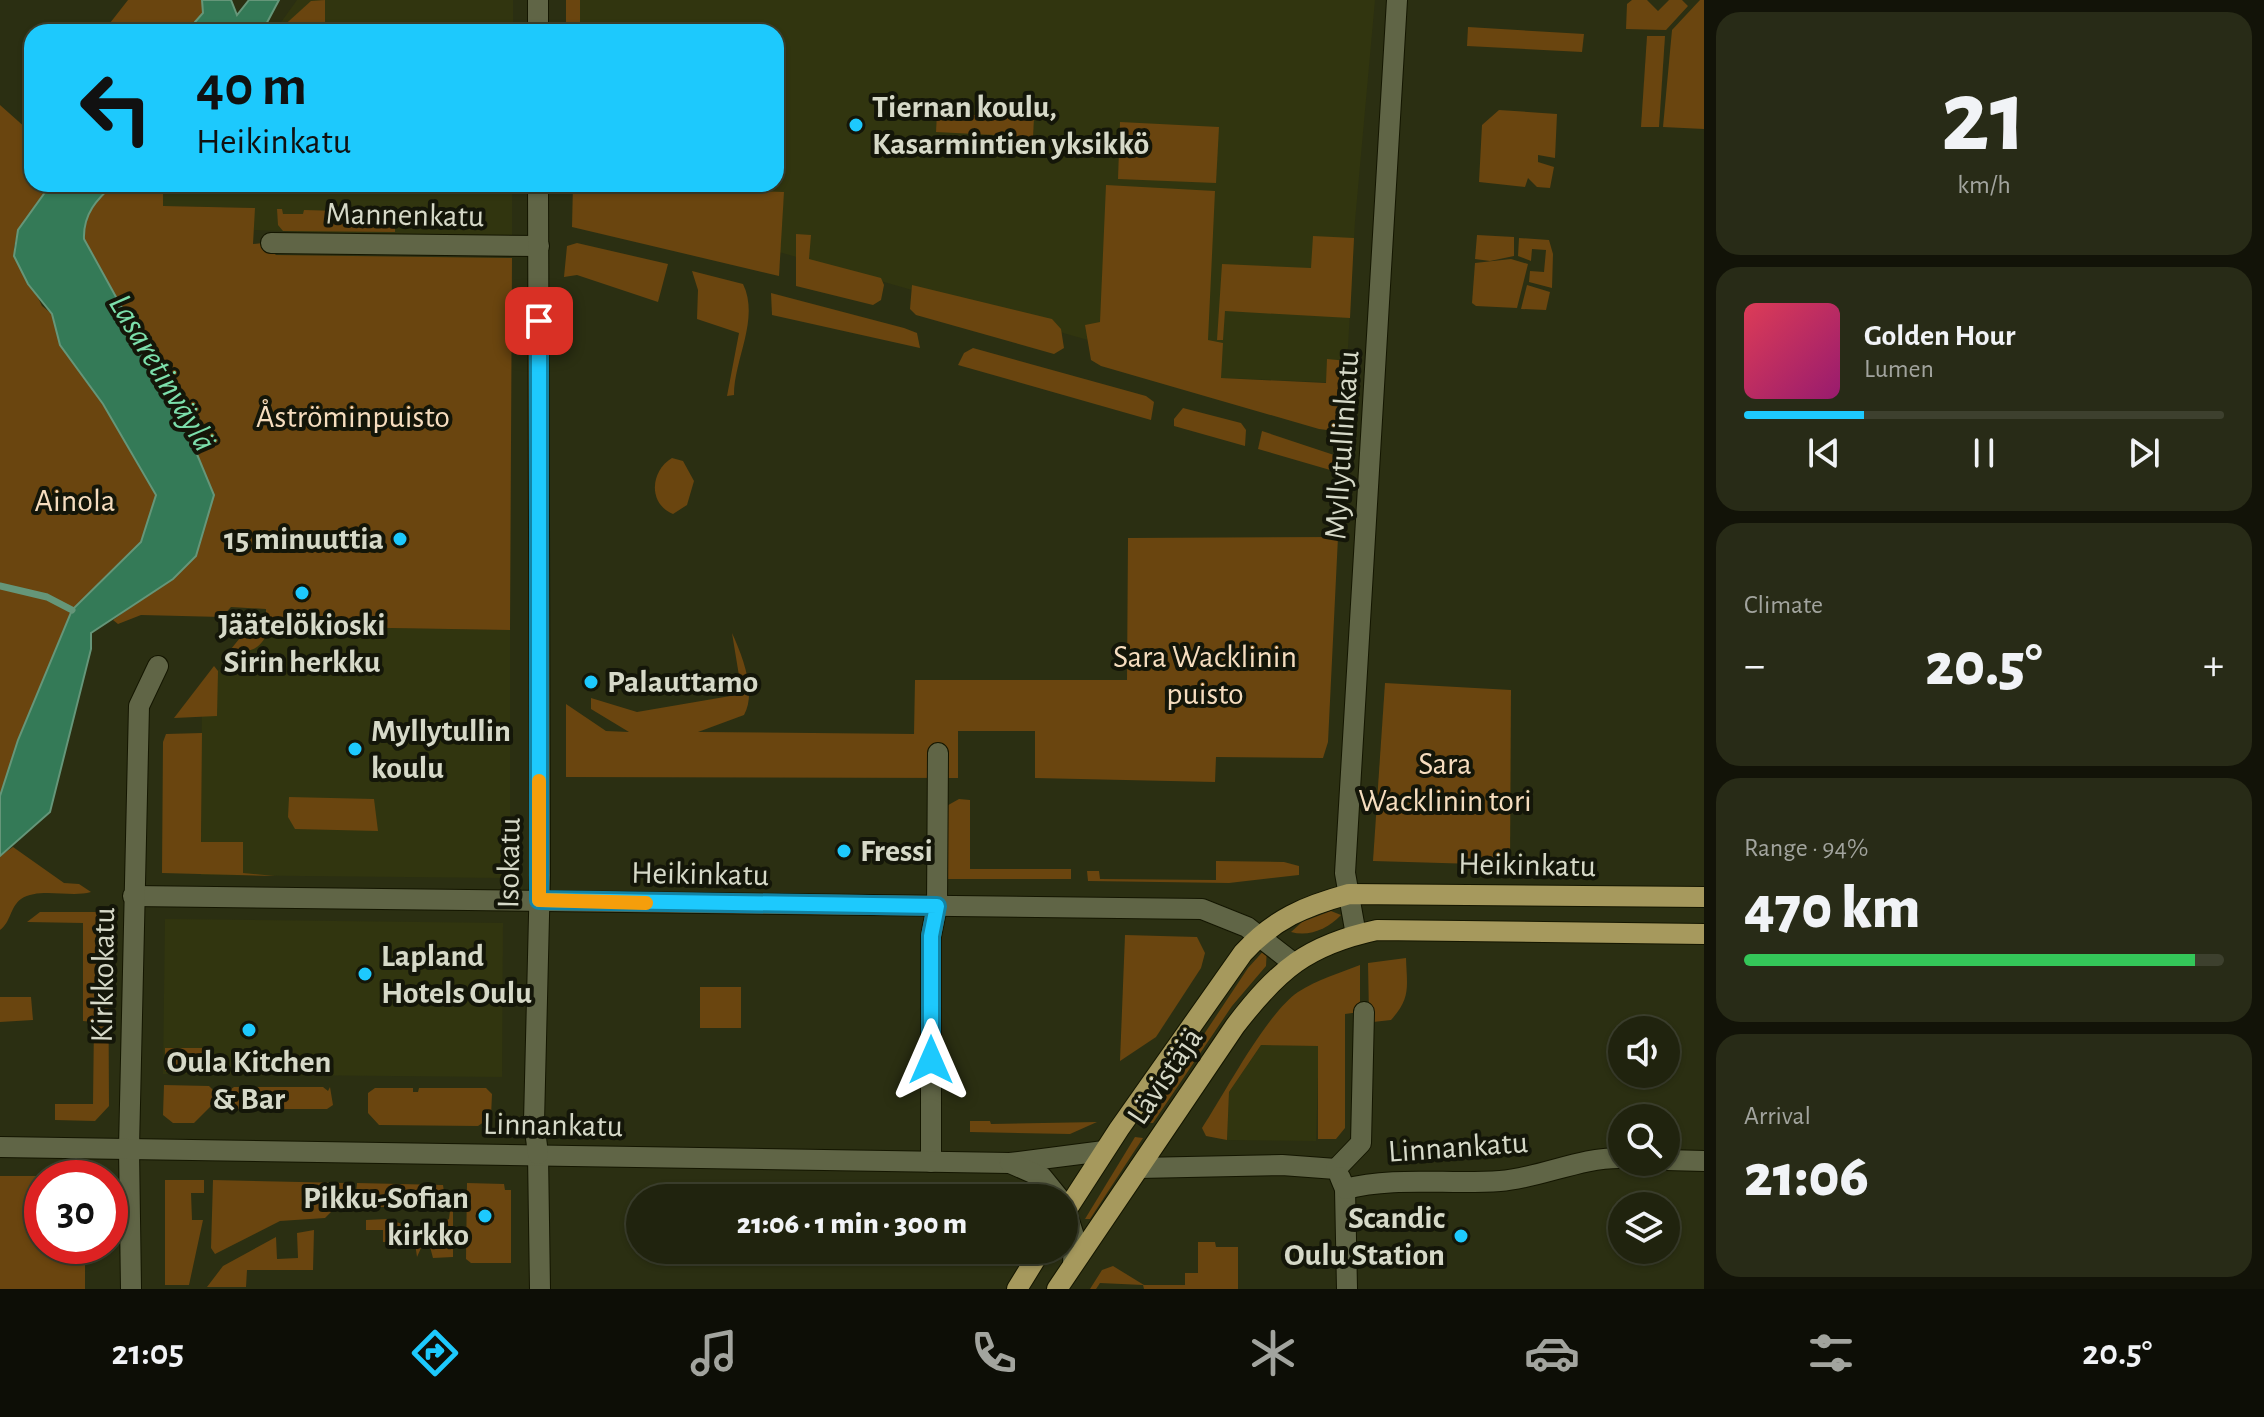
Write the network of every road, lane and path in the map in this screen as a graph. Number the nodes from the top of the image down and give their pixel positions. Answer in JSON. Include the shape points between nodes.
{"nodes":[{"id":1,"x":538,"y":0,"type":"edge"},
{"id":2,"x":1397,"y":0,"type":"edge"},
{"id":3,"x":538,"y":24,"type":"edge"},
{"id":4,"x":538,"y":192,"type":"edge"},
{"id":5,"x":271,"y":243,"type":"dead end"},
{"id":6,"x":539,"y":246,"type":"junction"},
{"id":7,"x":158,"y":666,"type":"dead end"},
{"id":8,"x":938,"y":753,"type":"dead end"},
{"id":9,"x":1349,"y":894,"type":"junction"},
{"id":10,"x":133,"y":896,"type":"junction"},
{"id":11,"x":1704,"y":897,"type":"edge"},
{"id":12,"x":539,"y":900,"type":"junction"},
{"id":13,"x":937,"y":906,"type":"junction"},
{"id":14,"x":1704,"y":934,"type":"edge"},
{"id":15,"x":1259,"y":935,"type":"junction"},
{"id":16,"x":1356,"y":935,"type":"junction"},
{"id":17,"x":1292,"y":962,"type":"junction"},
{"id":18,"x":1364,"y":1012,"type":"dead end"},
{"id":19,"x":0,"y":1147,"type":"edge"},
{"id":20,"x":129,"y":1148,"type":"junction"},
{"id":21,"x":1104,"y":1151,"type":"junction"},
{"id":22,"x":538,"y":1154,"type":"junction"},
{"id":23,"x":1608,"y":1158,"type":"edge"},
{"id":24,"x":1680,"y":1160,"type":"edge"},
{"id":25,"x":1704,"y":1161,"type":"edge"},
{"id":26,"x":931,"y":1162,"type":"junction"},
{"id":27,"x":1010,"y":1163,"type":"junction"},
{"id":28,"x":1139,"y":1168,"type":"junction"},
{"id":29,"x":1336,"y":1169,"type":"junction"},
{"id":30,"x":1047,"y":1184,"type":"edge"},
{"id":31,"x":1078,"y":1187,"type":"edge"},
{"id":32,"x":1345,"y":1189,"type":"junction"},
{"id":33,"x":1078,"y":1257,"type":"edge"},
{"id":34,"x":1032,"y":1264,"type":"edge"},
{"id":35,"x":1073,"y":1264,"type":"edge"},
{"id":36,"x":131,"y":1289,"type":"edge"},
{"id":37,"x":540,"y":1289,"type":"edge"},
{"id":38,"x":1017,"y":1289,"type":"edge"},
{"id":39,"x":1057,"y":1289,"type":"edge"},
{"id":40,"x":1347,"y":1289,"type":"edge"}],
"edges":[{"from":1,"to":3,"type":"street"},
{"from":2,"to":9,"type":"street","name":"Myllytullinkatu","via":[[1345,873]]},
{"from":4,"to":6,"type":"street","name":"Isokatu"},
{"from":5,"to":6,"type":"street","name":"Mannenkatu"},
{"from":6,"to":12,"type":"street","name":"Isokatu"},
{"from":7,"to":10,"type":"street","name":"Kirkkokatu","via":[[139,706]]},
{"from":8,"to":13,"type":"street"},
{"from":9,"to":11,"type":"main road","name":"Heikinkatu"},
{"from":9,"to":15,"type":"main road","name":"Lävistäjä","via":[[1303,906]]},
{"from":9,"to":16,"type":"street","name":"Myllytullinkatu"},
{"from":10,"to":12,"type":"street","name":"Heikinkatu"},
{"from":10,"to":20,"type":"street","name":"Kirkkokatu"},
{"from":12,"to":13,"type":"street","name":"Heikinkatu"},
{"from":12,"to":22,"type":"street","name":"Isokatu","via":[[534,1122]]},
{"from":13,"to":15,"type":"street","name":"Heikinkatu","via":[[1202,909]]},
{"from":13,"to":26,"type":"street","via":[[931,936]]},
{"from":14,"to":16,"type":"main road","name":"Heikinkatu","via":[[1399,929]]},
{"from":15,"to":17,"type":"street","name":"Heikinkatu"},
{"from":15,"to":21,"type":"main road","name":"Lävistäjä"},
{"from":16,"to":17,"type":"main road","name":"Lävistäjä"},
{"from":17,"to":28,"type":"main road","name":"Lävistäjä","via":[[1235,1026]]},
{"from":18,"to":29,"type":"street","via":[[1361,1143]]},
{"from":19,"to":20,"type":"street","name":"Linnankatu"},
{"from":20,"to":22,"type":"street","name":"Linnankatu"},
{"from":20,"to":36,"type":"street","name":"Kirkkokatu"},
{"from":21,"to":27,"type":"street","name":"Linnankatu"},
{"from":21,"to":31,"type":"main road","name":"Lävistäjä"},
{"from":22,"to":26,"type":"street","name":"Linnankatu"},
{"from":22,"to":37,"type":"street","name":"Isokatu"},
{"from":23,"to":32,"type":"street","name":"Linnankatu","via":[[1503,1181],[1367,1183]]},
{"from":24,"to":25,"type":"street"},
{"from":26,"to":27,"type":"street","name":"Linnankatu"},
{"from":27,"to":30,"type":"street"},
{"from":28,"to":29,"type":"street"},
{"from":28,"to":33,"type":"main road","name":"Lävistäjä"},
{"from":29,"to":32,"type":"street"},
{"from":32,"to":40,"type":"street"},
{"from":34,"to":38,"type":"main road"},
{"from":35,"to":39,"type":"main road","name":"Lävistäjä"}]}
